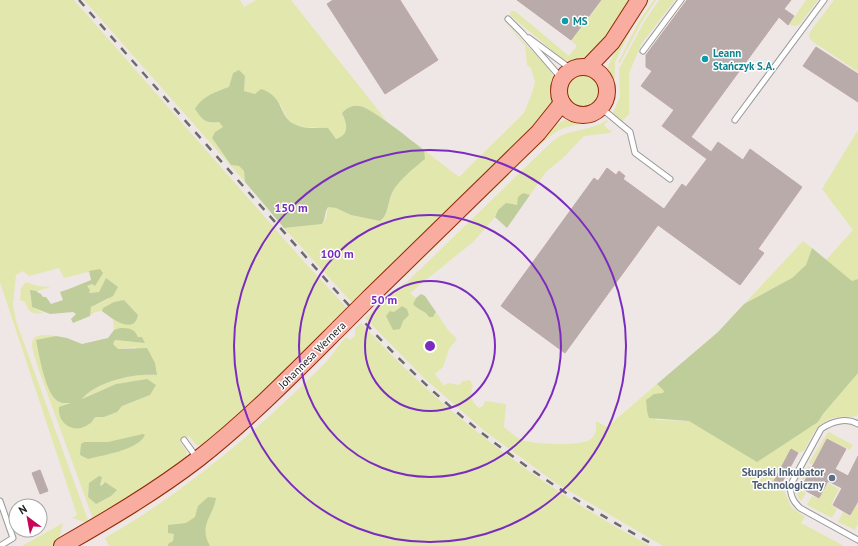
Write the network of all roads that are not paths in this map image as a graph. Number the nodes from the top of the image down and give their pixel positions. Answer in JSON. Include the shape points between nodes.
{"nodes":[{"id":1,"x":639,"y":0,"type":"edge"},
{"id":2,"x":681,"y":0,"type":"edge"},
{"id":3,"x":824,"y":0,"type":"edge"},
{"id":4,"x":508,"y":19,"type":"dead end"},
{"id":5,"x":522,"y":33,"type":"junction"},
{"id":6,"x":643,"y":51,"type":"dead end"},
{"id":7,"x":594,"y":70,"type":"junction"},
{"id":8,"x":566,"y":74,"type":"junction"},
{"id":9,"x":566,"y":107,"type":"junction"},
{"id":10,"x":600,"y":107,"type":"junction"},
{"id":11,"x":735,"y":120,"type":"dead end"},
{"id":12,"x":670,"y":179,"type":"dead end"},
{"id":13,"x":858,"y":424,"type":"edge"},
{"id":14,"x":184,"y":440,"type":"dead end"},
{"id":15,"x":198,"y":459,"type":"junction"},
{"id":16,"x":0,"y":501,"type":"edge"},
{"id":17,"x":858,"y":540,"type":"edge"},
{"id":18,"x":0,"y":546,"type":"edge"},
{"id":19,"x":62,"y":546,"type":"edge"}],
"edges":[{"from":1,"to":7,"type":"main road"},
{"from":2,"to":6,"type":"lane"},
{"from":3,"to":11,"type":"lane"},
{"from":4,"to":5,"type":"lane"},
{"from":5,"to":8,"type":"lane"},
{"from":5,"to":8,"type":"lane"},
{"from":7,"to":8,"type":"main road"},
{"from":7,"to":10,"type":"main road","via":[[606,87],[604,101]]},
{"from":8,"to":9,"type":"main road","via":[[558,90]]},
{"from":9,"to":10,"type":"main road","via":[[586,114]]},
{"from":9,"to":15,"type":"main road","name":"Johannesa Wernera","bridge":true,"via":[[282,384]]},
{"from":10,"to":12,"type":"lane","via":[[630,132],[635,153]]},
{"from":13,"to":17,"type":"lane","via":[[840,421],[821,429],[790,486],[790,496],[800,508]]},
{"from":14,"to":15,"type":"lane"},
{"from":15,"to":19,"type":"main road","name":"Johannesa Wernera","via":[[149,494]]},
{"from":16,"to":18,"type":"lane","via":[[13,538]]}]}
